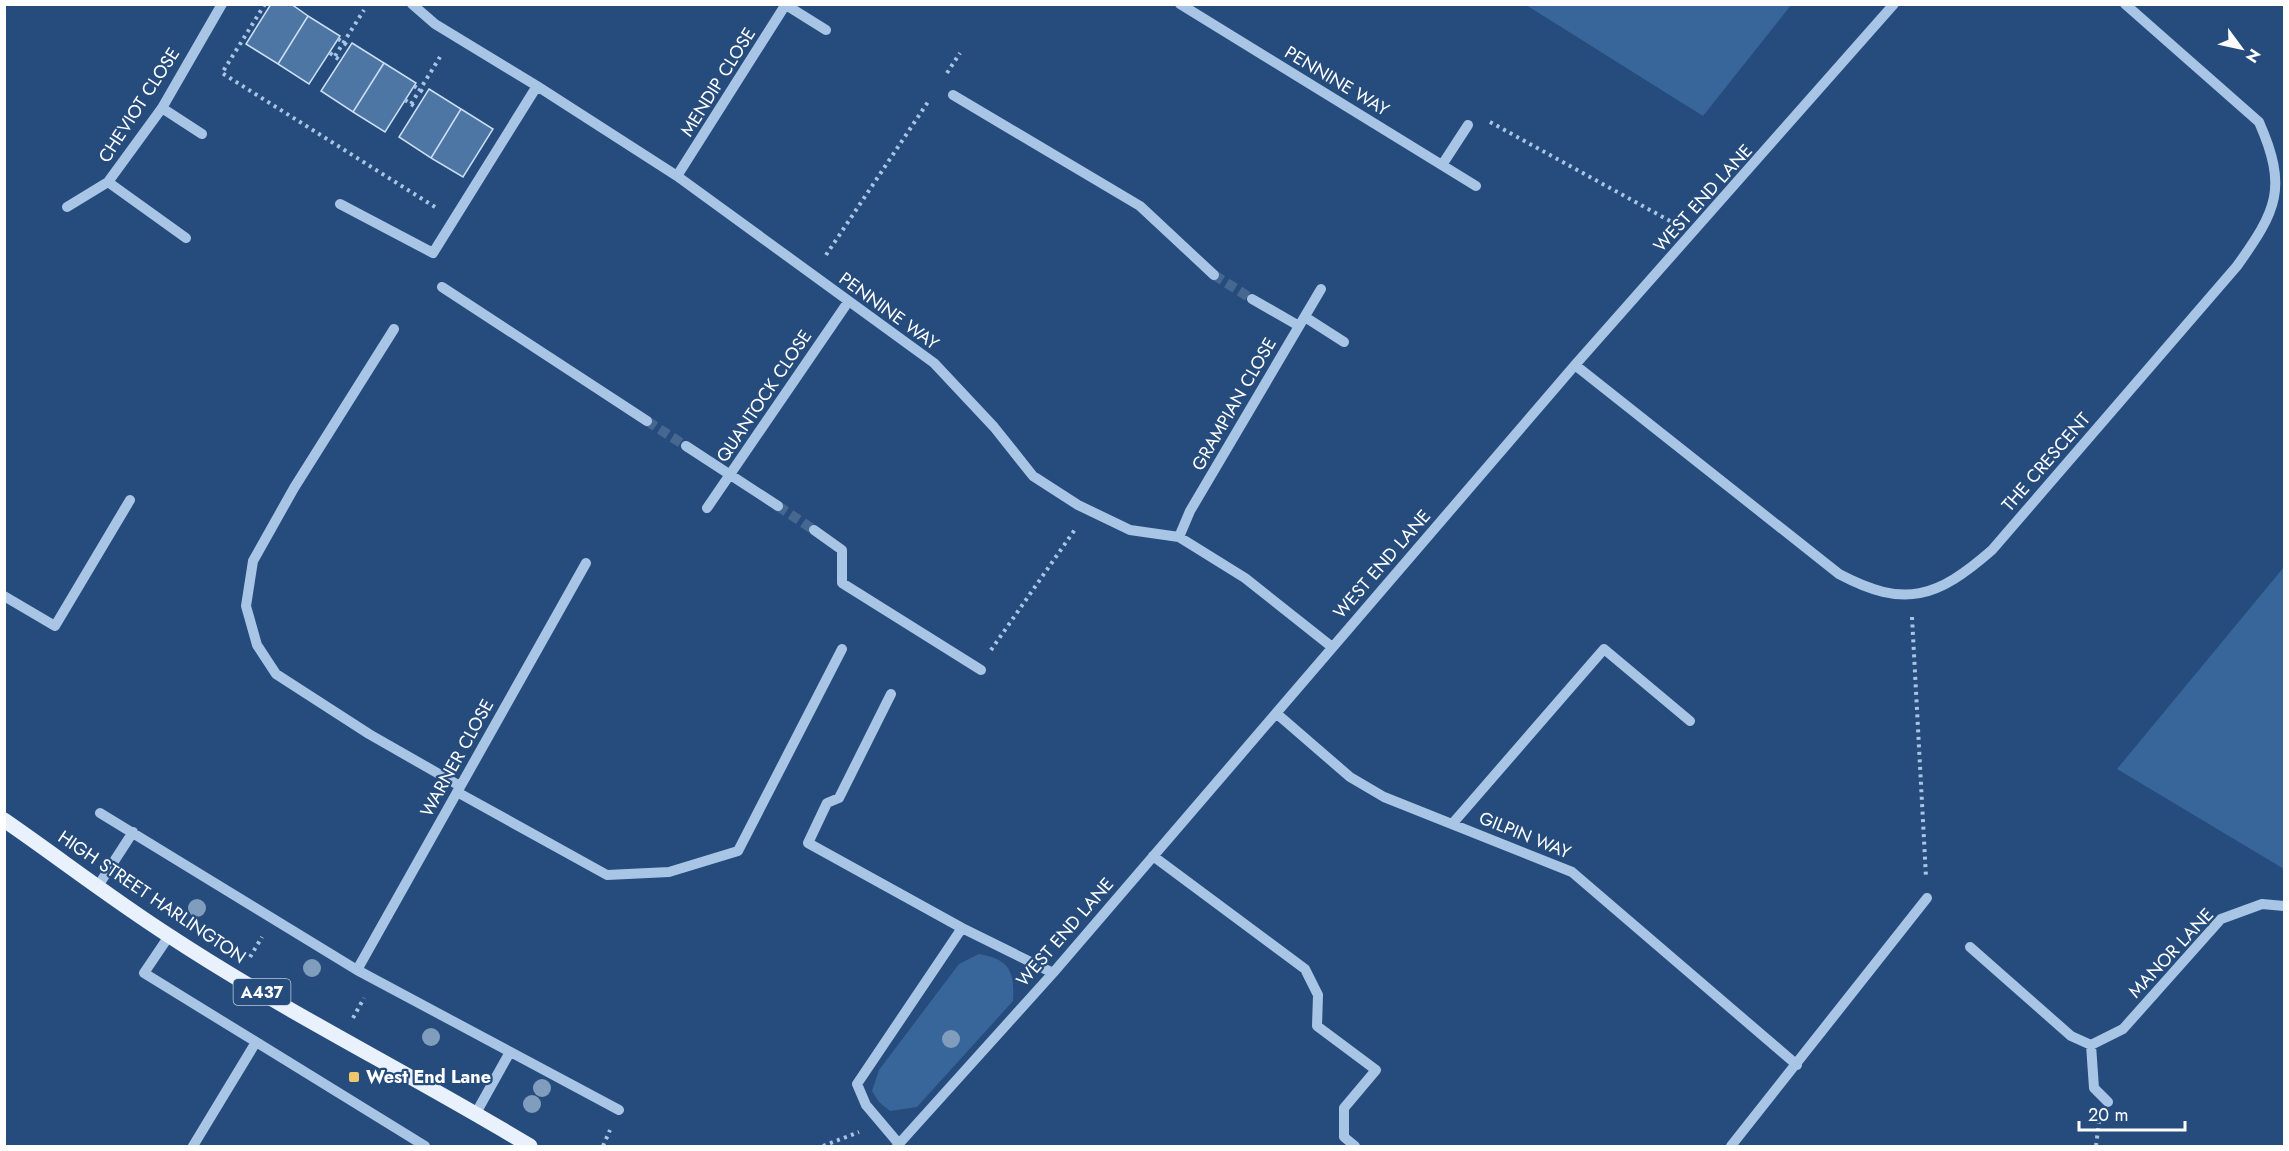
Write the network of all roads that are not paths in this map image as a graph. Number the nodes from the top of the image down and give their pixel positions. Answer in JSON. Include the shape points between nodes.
{"nodes":[{"id":1,"x":222,"y":4,"type":"edge"},
{"id":2,"x":412,"y":4,"type":"edge"},
{"id":3,"x":1180,"y":4,"type":"edge"},
{"id":4,"x":1894,"y":4,"type":"edge"},
{"id":5,"x":2125,"y":4,"type":"edge"},
{"id":6,"x":786,"y":5,"type":"edge"},
{"id":7,"x":826,"y":30,"type":"dead end"},
{"id":8,"x":537,"y":86,"type":"junction"},
{"id":9,"x":953,"y":95,"type":"dead end"},
{"id":10,"x":162,"y":108,"type":"junction"},
{"id":11,"x":1468,"y":125,"type":"dead end"},
{"id":12,"x":202,"y":134,"type":"dead end"},
{"id":13,"x":1442,"y":165,"type":"junction"},
{"id":14,"x":677,"y":176,"type":"junction"},
{"id":15,"x":108,"y":182,"type":"junction"},
{"id":16,"x":1476,"y":186,"type":"dead end"},
{"id":17,"x":340,"y":204,"type":"dead end"},
{"id":18,"x":67,"y":207,"type":"dead end"},
{"id":19,"x":186,"y":238,"type":"dead end"},
{"id":20,"x":1214,"y":275,"type":"tunnel mouth"},
{"id":21,"x":442,"y":287,"type":"dead end"},
{"id":22,"x":1321,"y":289,"type":"dead end"},
{"id":23,"x":1252,"y":298,"type":"tunnel mouth"},
{"id":24,"x":848,"y":302,"type":"junction"},
{"id":25,"x":1302,"y":321,"type":"junction"},
{"id":26,"x":394,"y":329,"type":"dead end"},
{"id":27,"x":1344,"y":342,"type":"dead end"},
{"id":28,"x":1575,"y":365,"type":"junction"},
{"id":29,"x":647,"y":421,"type":"tunnel mouth"},
{"id":30,"x":686,"y":446,"type":"tunnel mouth"},
{"id":31,"x":730,"y":474,"type":"junction"},
{"id":32,"x":130,"y":500,"type":"dead end"},
{"id":33,"x":778,"y":506,"type":"tunnel mouth"},
{"id":34,"x":707,"y":508,"type":"dead end"},
{"id":35,"x":814,"y":530,"type":"tunnel mouth"},
{"id":36,"x":1179,"y":537,"type":"junction"},
{"id":37,"x":586,"y":563,"type":"dead end"},
{"id":38,"x":4,"y":596,"type":"edge"},
{"id":39,"x":1332,"y":646,"type":"junction"},
{"id":40,"x":842,"y":649,"type":"dead end"},
{"id":41,"x":977,"y":668,"type":"road end"},
{"id":42,"x":891,"y":694,"type":"dead end"},
{"id":43,"x":1276,"y":713,"type":"junction"},
{"id":44,"x":1690,"y":721,"type":"dead end"},
{"id":45,"x":459,"y":789,"type":"junction"},
{"id":46,"x":100,"y":813,"type":"dead end"},
{"id":47,"x":4,"y":820,"type":"edge"},
{"id":48,"x":1453,"y":823,"type":"junction"},
{"id":49,"x":133,"y":832,"type":"junction"},
{"id":50,"x":1153,"y":856,"type":"junction"},
{"id":51,"x":98,"y":886,"type":"junction"},
{"id":52,"x":1927,"y":898,"type":"road end"},
{"id":53,"x":2284,"y":906,"type":"edge"},
{"id":54,"x":962,"y":928,"type":"junction"},
{"id":55,"x":169,"y":936,"type":"junction"},
{"id":56,"x":1970,"y":947,"type":"dead end"},
{"id":57,"x":357,"y":970,"type":"junction"},
{"id":58,"x":1053,"y":974,"type":"junction"},
{"id":59,"x":256,"y":1042,"type":"junction"},
{"id":60,"x":2091,"y":1045,"type":"junction"},
{"id":61,"x":510,"y":1052,"type":"junction"},
{"id":62,"x":1797,"y":1065,"type":"junction"},
{"id":63,"x":2108,"y":1102,"type":"dead end"},
{"id":64,"x":619,"y":1110,"type":"dead end"},
{"id":65,"x":476,"y":1113,"type":"junction"},
{"id":66,"x":898,"y":1145,"type":"edge"},
{"id":67,"x":193,"y":1146,"type":"edge"},
{"id":68,"x":425,"y":1146,"type":"edge"},
{"id":69,"x":529,"y":1146,"type":"edge"},
{"id":70,"x":1355,"y":1146,"type":"edge"},
{"id":71,"x":1731,"y":1146,"type":"edge"}],
"edges":[{"from":1,"to":10,"type":"street","name":"CHEVIOT CLOSE"},
{"from":2,"to":8,"type":"street","name":"PENNINE WAY","via":[[435,24]]},
{"from":3,"to":13,"type":"street","name":"PENNINE WAY"},
{"from":4,"to":28,"type":"street","name":"WEST END LANE"},
{"from":5,"to":28,"type":"street","name":"THE CRESCENT","via":[[2259,122],[2276,178],[2274,206],[2265,227],[2237,266],[1992,550],[1965,574],[1911,596],[1863,586],[1839,573]]},
{"from":6,"to":7,"type":"street"},
{"from":6,"to":14,"type":"street","name":"MENDIP CLOSE"},
{"from":8,"to":14,"type":"street","name":"PENNINE WAY"},
{"from":8,"to":17,"type":"street","via":[[433,253]]},
{"from":9,"to":20,"type":"street","via":[[1140,206]]},
{"from":10,"to":12,"type":"street"},
{"from":10,"to":15,"type":"street","name":"CHEVIOT CLOSE"},
{"from":11,"to":13,"type":"street"},
{"from":13,"to":16,"type":"street","name":"PENNINE WAY"},
{"from":14,"to":24,"type":"street","name":"PENNINE WAY"},
{"from":15,"to":18,"type":"street","name":"CHEVIOT CLOSE"},
{"from":15,"to":19,"type":"street"},
{"from":21,"to":29,"type":"street"},
{"from":22,"to":25,"type":"street","name":"GRAMPIAN CLOSE"},
{"from":23,"to":25,"type":"street"},
{"from":24,"to":31,"type":"street","name":"QUANTOCK CLOSE"},
{"from":24,"to":36,"type":"street","name":"PENNINE WAY","via":[[934,363],[1033,476],[1089,511],[1130,530]]},
{"from":25,"to":27,"type":"street"},
{"from":25,"to":36,"type":"street","name":"GRAMPIAN CLOSE","via":[[1190,511]]},
{"from":26,"to":45,"type":"street","via":[[253,561],[246,606],[257,645],[276,674]]},
{"from":28,"to":39,"type":"street","name":"WEST END LANE"},
{"from":30,"to":31,"type":"street"},
{"from":31,"to":33,"type":"street"},
{"from":31,"to":34,"type":"street","name":"QUANTOCK CLOSE"},
{"from":32,"to":38,"type":"street","via":[[56,626]]},
{"from":35,"to":41,"type":"street","via":[[842,550],[842,583]]},
{"from":36,"to":39,"type":"street","name":"PENNINE WAY","via":[[1245,578]]},
{"from":37,"to":45,"type":"street","name":"WARNER CLOSE"},
{"from":39,"to":43,"type":"street","name":"WEST END LANE"},
{"from":40,"to":45,"type":"street","via":[[738,851],[669,872],[607,875]]},
{"from":42,"to":54,"type":"street","via":[[839,798],[826,803],[808,843]]},
{"from":43,"to":48,"type":"street","name":"GILPIN WAY","via":[[1350,777],[1384,797]]},
{"from":43,"to":50,"type":"street","name":"WEST END LANE"},
{"from":44,"to":48,"type":"street","via":[[1604,649]]},
{"from":45,"to":57,"type":"street","name":"WARNER CLOSE"},
{"from":46,"to":49,"type":"street"},
{"from":47,"to":51,"type":"main road","name":"HIGH STREET HARLINGTON","number":"A437"},
{"from":48,"to":62,"type":"street","name":"GILPIN WAY","via":[[1572,872]]},
{"from":49,"to":51,"type":"street"},
{"from":49,"to":57,"type":"street"},
{"from":50,"to":58,"type":"street","name":"WEST END LANE"},
{"from":50,"to":70,"type":"street","via":[[1305,969],[1318,995],[1317,1026],[1376,1070],[1344,1108],[1344,1137]]},
{"from":51,"to":55,"type":"main road","name":"HIGH STREET HARLINGTON","number":"A437"},
{"from":52,"to":62,"type":"street"},
{"from":53,"to":60,"type":"street","name":"MANOR LANE","via":[[2262,904],[2221,919],[2124,1029]]},
{"from":54,"to":58,"type":"street"},
{"from":54,"to":66,"type":"street","via":[[857,1084],[866,1106]]},
{"from":55,"to":59,"type":"street","via":[[144,973]]},
{"from":55,"to":65,"type":"main road","name":"HIGH STREET HARLINGTON","number":"A437"},
{"from":56,"to":60,"type":"street","via":[[2071,1036]]},
{"from":57,"to":61,"type":"street"},
{"from":58,"to":66,"type":"street","name":"WEST END LANE"},
{"from":59,"to":67,"type":"street"},
{"from":59,"to":68,"type":"street"},
{"from":60,"to":63,"type":"street","via":[[2094,1088]]},
{"from":61,"to":64,"type":"street"},
{"from":61,"to":65,"type":"street"},
{"from":62,"to":71,"type":"street"},
{"from":65,"to":69,"type":"main road","name":"HIGH STREET HARLINGTON","number":"A437"}]}
